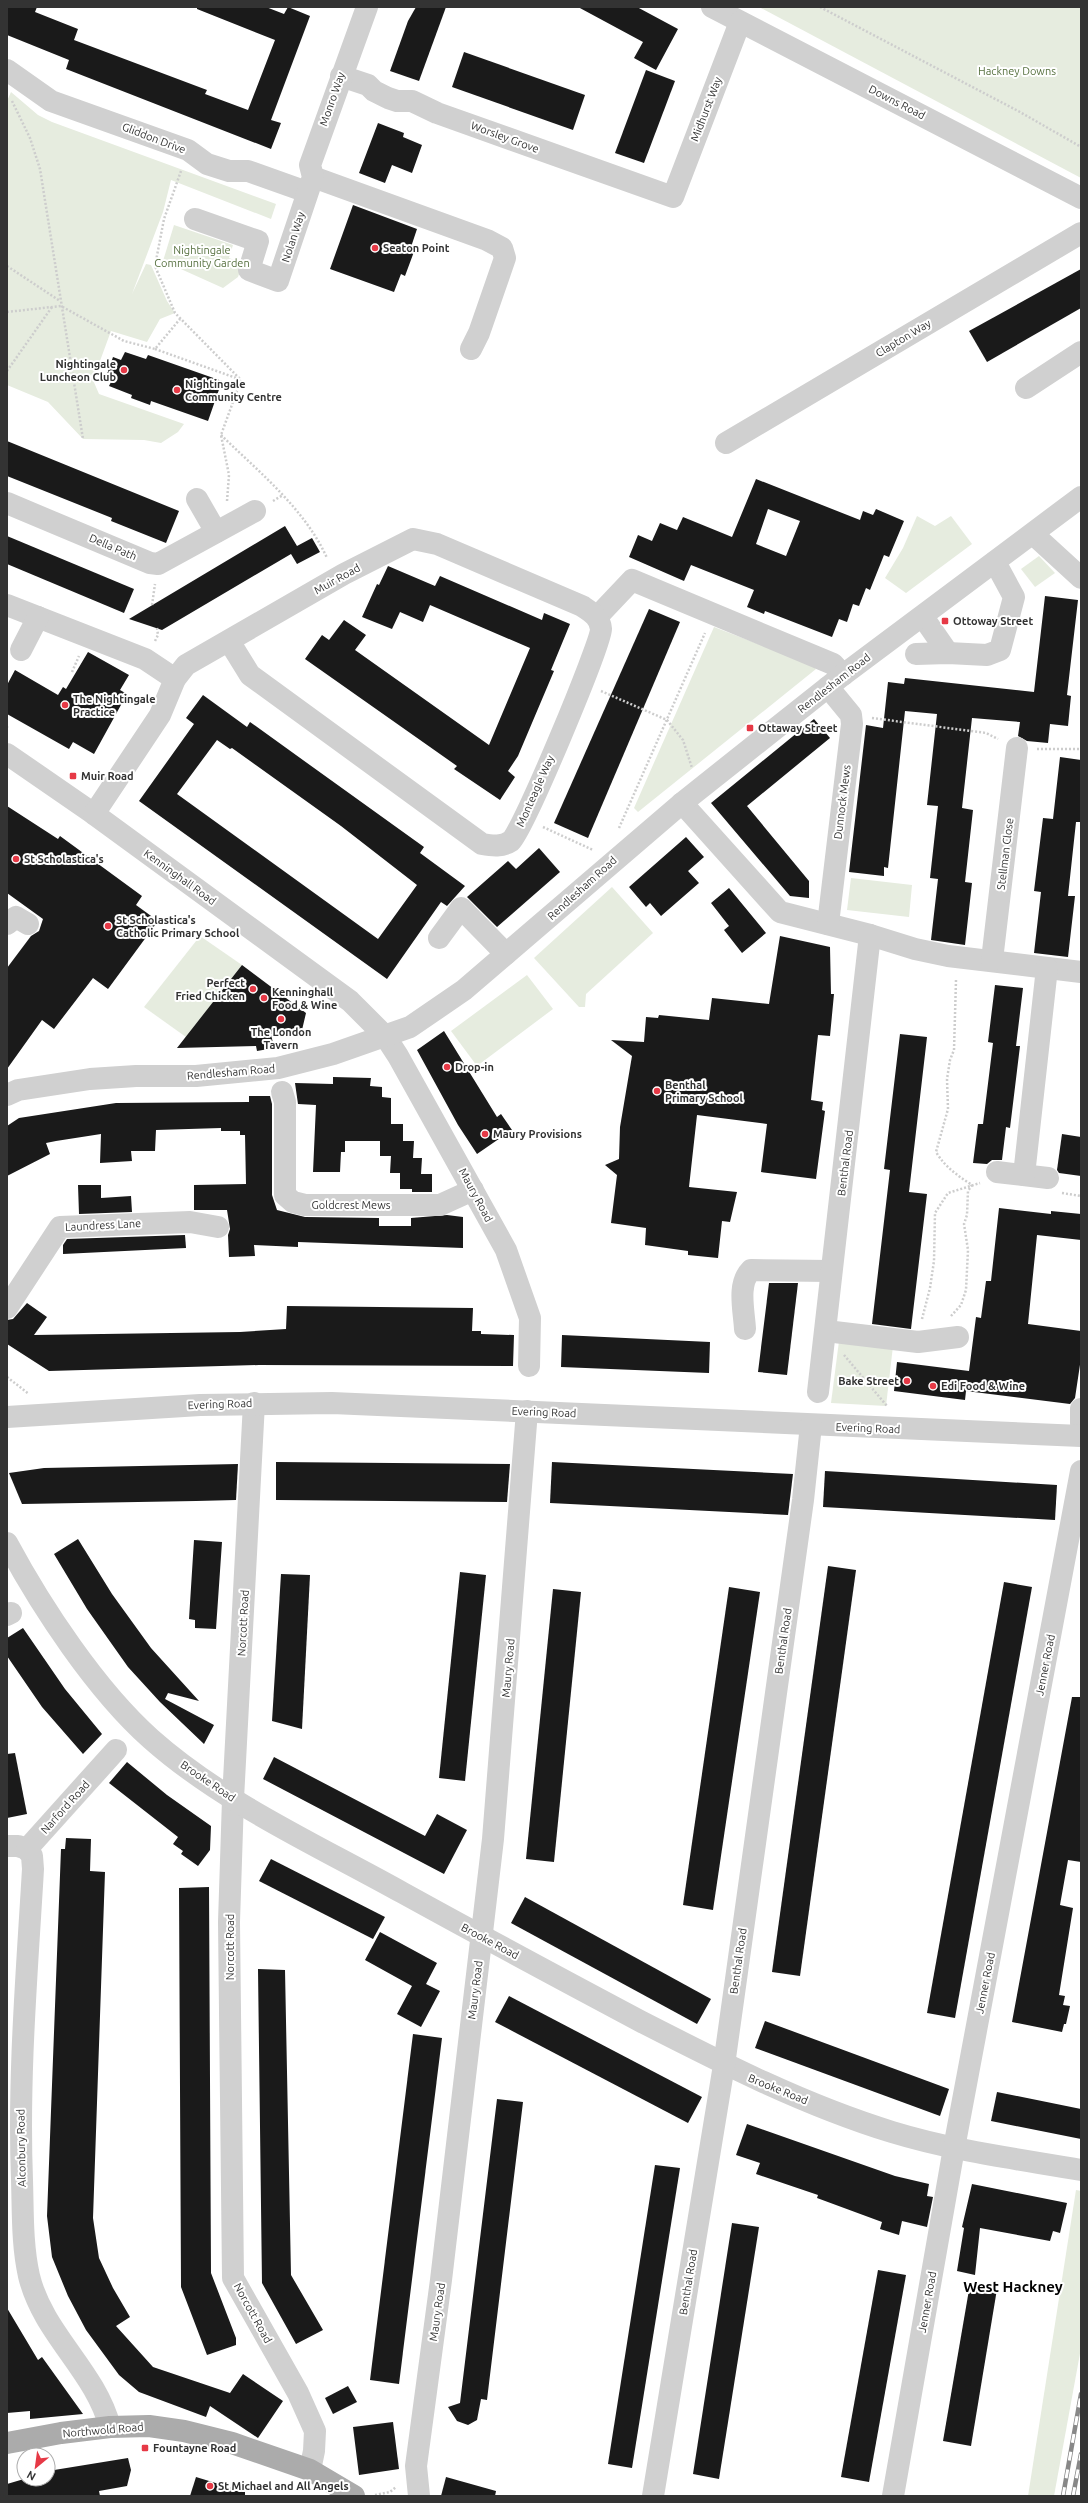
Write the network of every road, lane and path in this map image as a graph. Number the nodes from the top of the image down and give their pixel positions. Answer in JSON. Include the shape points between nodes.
{"nodes":[{"id":1,"x":367,"y":7,"type":"edge"},
{"id":2,"x":712,"y":7,"type":"edge"},
{"id":3,"x":820,"y":7,"type":"edge"},
{"id":4,"x":740,"y":22,"type":"junction"},
{"id":5,"x":10,"y":71,"type":"edge"},
{"id":6,"x":341,"y":76,"type":"junction"},
{"id":7,"x":1081,"y":147,"type":"edge"},
{"id":8,"x":188,"y":150,"type":"junction"},
{"id":9,"x":310,"y":185,"type":"junction"},
{"id":10,"x":673,"y":197,"type":"joint"},
{"id":11,"x":1081,"y":198,"type":"edge"},
{"id":12,"x":195,"y":219,"type":"dead end"},
{"id":13,"x":1081,"y":234,"type":"edge"},
{"id":14,"x":7,"y":266,"type":"edge"},
{"id":15,"x":60,"y":301,"type":"junction"},
{"id":16,"x":61,"y":306,"type":"junction"},
{"id":17,"x":52,"y":307,"type":"junction"},
{"id":18,"x":7,"y":312,"type":"edge"},
{"id":19,"x":180,"y":319,"type":"junction"},
{"id":20,"x":155,"y":349,"type":"junction"},
{"id":21,"x":471,"y":349,"type":"dead end"},
{"id":22,"x":1081,"y":352,"type":"edge"},
{"id":23,"x":7,"y":371,"type":"edge"},
{"id":24,"x":241,"y":380,"type":"junction"},
{"id":25,"x":1026,"y":388,"type":"dead end"},
{"id":26,"x":221,"y":436,"type":"junction"},
{"id":27,"x":83,"y":439,"type":"dead end"},
{"id":28,"x":726,"y":443,"type":"dead end"},
{"id":29,"x":1081,"y":497,"type":"edge"},
{"id":30,"x":197,"y":499,"type":"dead end"},
{"id":31,"x":7,"y":503,"type":"edge"},
{"id":32,"x":255,"y":511,"type":"dead end"},
{"id":33,"x":220,"y":529,"type":"junction"},
{"id":34,"x":1033,"y":534,"type":"junction"},
{"id":35,"x":995,"y":562,"type":"junction"},
{"id":36,"x":330,"y":563,"type":"dead end"},
{"id":37,"x":1081,"y":578,"type":"edge"},
{"id":38,"x":7,"y":605,"type":"edge"},
{"id":39,"x":713,"y":614,"type":"junction"},
{"id":40,"x":38,"y":617,"type":"junction"},
{"id":41,"x":597,"y":617,"type":"junction"},
{"id":42,"x":923,"y":617,"type":"junction"},
{"id":43,"x":229,"y":641,"type":"junction"},
{"id":44,"x":21,"y":650,"type":"dead end"},
{"id":45,"x":948,"y":653,"type":"junction"},
{"id":46,"x":916,"y":654,"type":"dead end"},
{"id":47,"x":175,"y":679,"type":"junction"},
{"id":48,"x":836,"y":681,"type":"junction"},
{"id":49,"x":582,"y":683,"type":"junction"},
{"id":50,"x":851,"y":715,"type":"junction"},
{"id":51,"x":667,"y":720,"type":"junction"},
{"id":52,"x":7,"y":726,"type":"edge"},
{"id":53,"x":7,"y":730,"type":"edge"},
{"id":54,"x":1017,"y":748,"type":"junction"},
{"id":55,"x":1081,"y":749,"type":"edge"},
{"id":56,"x":7,"y":754,"type":"edge"},
{"id":57,"x":701,"y":787,"type":"junction"},
{"id":58,"x":682,"y":803,"type":"junction"},
{"id":59,"x":94,"y":814,"type":"junction"},
{"id":60,"x":524,"y":819,"type":"junction"},
{"id":61,"x":618,"y":830,"type":"dead end"},
{"id":62,"x":608,"y":864,"type":"junction"},
{"id":63,"x":7,"y":924,"type":"edge"},
{"id":64,"x":28,"y":924,"type":"dead end"},
{"id":65,"x":828,"y":924,"type":"junction"},
{"id":66,"x":870,"y":934,"type":"junction"},
{"id":67,"x":439,"y":938,"type":"dead end"},
{"id":68,"x":506,"y":954,"type":"junction"},
{"id":69,"x":992,"y":960,"type":"junction"},
{"id":70,"x":1047,"y":968,"type":"junction"},
{"id":71,"x":1081,"y":972,"type":"edge"},
{"id":72,"x":956,"y":980,"type":"dead end"},
{"id":73,"x":385,"y":1036,"type":"junction"},
{"id":74,"x":11,"y":1089,"type":"edge"},
{"id":75,"x":282,"y":1092,"type":"dead end"},
{"id":76,"x":998,"y":1172,"type":"dead end"},
{"id":77,"x":1024,"y":1175,"type":"junction"},
{"id":78,"x":1048,"y":1178,"type":"dead end"},
{"id":79,"x":972,"y":1185,"type":"junction"},
{"id":80,"x":473,"y":1190,"type":"junction"},
{"id":81,"x":218,"y":1227,"type":"dead end"},
{"id":82,"x":831,"y":1271,"type":"junction"},
{"id":83,"x":7,"y":1308,"type":"edge"},
{"id":84,"x":921,"y":1323,"type":"dead end"},
{"id":85,"x":952,"y":1328,"type":"joint"},
{"id":86,"x":745,"y":1329,"type":"dead end"},
{"id":87,"x":826,"y":1330,"type":"junction"},
{"id":88,"x":529,"y":1366,"type":"dead end"},
{"id":89,"x":818,"y":1392,"type":"dead end"},
{"id":90,"x":254,"y":1403,"type":"junction"},
{"id":91,"x":1081,"y":1409,"type":"edge"},
{"id":92,"x":527,"y":1411,"type":"junction"},
{"id":93,"x":891,"y":1411,"type":"dead end"},
{"id":94,"x":7,"y":1417,"type":"edge"},
{"id":95,"x":1081,"y":1423,"type":"edge"},
{"id":96,"x":811,"y":1425,"type":"junction"},
{"id":97,"x":1081,"y":1436,"type":"edge"},
{"id":98,"x":1081,"y":1471,"type":"edge"},
{"id":99,"x":7,"y":1544,"type":"edge"},
{"id":100,"x":116,"y":1750,"type":"dead end"},
{"id":101,"x":233,"y":1799,"type":"junction"},
{"id":102,"x":17,"y":1847,"type":"edge"},
{"id":103,"x":481,"y":1936,"type":"junction"},
{"id":104,"x":724,"y":2064,"type":"junction"},
{"id":105,"x":13,"y":2087,"type":"edge"},
{"id":106,"x":954,"y":2148,"type":"junction"},
{"id":107,"x":1081,"y":2170,"type":"edge"},
{"id":108,"x":110,"y":2427,"type":"junction"},
{"id":109,"x":7,"y":2443,"type":"edge"},
{"id":110,"x":416,"y":2466,"type":"junction"},
{"id":111,"x":310,"y":2470,"type":"junction"},
{"id":112,"x":390,"y":2492,"type":"junction"},
{"id":113,"x":395,"y":2494,"type":"dead end"},
{"id":114,"x":354,"y":2496,"type":"edge"},
{"id":115,"x":368,"y":2496,"type":"edge"},
{"id":116,"x":419,"y":2496,"type":"edge"},
{"id":117,"x":653,"y":2496,"type":"edge"},
{"id":118,"x":893,"y":2496,"type":"edge"}],
"edges":[{"from":1,"to":6,"type":"street","name":"Monro Way"},
{"from":2,"to":4,"type":"street","name":"Downs Road"},
{"from":3,"to":7,"type":"path","via":[[1013,108]]},
{"from":4,"to":10,"type":"street","name":"Midhurst Way"},
{"from":4,"to":11,"type":"street","name":"Downs Road"},
{"from":5,"to":8,"type":"street","name":"Gliddon Drive","via":[[51,101]]},
{"from":5,"to":15,"type":"path","via":[[7,91],[30,138],[40,169]]},
{"from":6,"to":9,"type":"street","name":"Monro Way","via":[[310,165]]},
{"from":6,"to":10,"type":"street","name":"Worsley Grove","via":[[368,85],[388,98],[412,101],[437,113]]},
{"from":8,"to":9,"type":"street","name":"Gliddon Drive","via":[[207,164],[229,171],[248,171]]},
{"from":8,"to":19,"type":"path","via":[[164,219],[155,266]]},
{"from":9,"to":12,"type":"street","name":"Nolan Way","via":[[278,281],[249,270],[258,241]]},
{"from":9,"to":21,"type":"street","name":"Gliddon Drive","via":[[487,240],[502,248],[505,258]]},
{"from":13,"to":28,"type":"street","name":"Clapton Way"},
{"from":14,"to":15,"type":"path"},
{"from":15,"to":16,"type":"path"},
{"from":16,"to":17,"type":"path"},
{"from":16,"to":20,"type":"path","via":[[124,341]]},
{"from":16,"to":27,"type":"path"},
{"from":17,"to":18,"type":"path"},
{"from":17,"to":23,"type":"path"},
{"from":19,"to":20,"type":"path"},
{"from":19,"to":24,"type":"path"},
{"from":20,"to":24,"type":"path"},
{"from":22,"to":25,"type":"street"},
{"from":24,"to":26,"type":"path"},
{"from":26,"to":33,"type":"path","via":[[229,475]]},
{"from":26,"to":36,"type":"path","via":[[283,495],[321,545]]},
{"from":29,"to":34,"type":"street","name":"Rendlesham Road"},
{"from":30,"to":33,"type":"street"},
{"from":31,"to":33,"type":"street","name":"Della Path","via":[[150,563],[158,564]]},
{"from":32,"to":33,"type":"street","name":"Della Path"},
{"from":34,"to":35,"type":"street","name":"Rendlesham Road"},
{"from":34,"to":37,"type":"street"},
{"from":35,"to":42,"type":"street","name":"Rendlesham Road"},
{"from":35,"to":45,"type":"street","via":[[1014,597],[1000,650],[987,656]]},
{"from":38,"to":40,"type":"street"},
{"from":39,"to":41,"type":"street","via":[[632,580]]},
{"from":39,"to":48,"type":"street","via":[[833,664]]},
{"from":39,"to":51,"type":"path"},
{"from":40,"to":44,"type":"street"},
{"from":40,"to":47,"type":"street","via":[[145,659]]},
{"from":41,"to":43,"type":"street","name":"Muir Road","via":[[582,606],[437,544],[413,539],[344,574]]},
{"from":41,"to":49,"type":"street","name":"Monteagle Way","via":[[601,628],[600,636]]},
{"from":42,"to":45,"type":"street"},
{"from":42,"to":48,"type":"street","name":"Rendlesham Road"},
{"from":43,"to":47,"type":"street","name":"Muir Road","via":[[186,665]]},
{"from":43,"to":60,"type":"street","name":"Monteagle Way","via":[[250,675],[482,844],[499,846],[512,840]]},
{"from":45,"to":46,"type":"street"},
{"from":47,"to":59,"type":"street","name":"Muir Road","via":[[160,716]]},
{"from":48,"to":50,"type":"street"},
{"from":48,"to":57,"type":"street","name":"Rendlesham Road"},
{"from":49,"to":51,"type":"path"},
{"from":49,"to":60,"type":"street","name":"Monteagle Way"},
{"from":50,"to":54,"type":"path","via":[[986,733]]},
{"from":50,"to":65,"type":"street","name":"Dunnock Mews"},
{"from":51,"to":57,"type":"path","via":[[683,740],[690,765]]},
{"from":51,"to":61,"type":"path"},
{"from":52,"to":53,"type":"path"},
{"from":54,"to":55,"type":"path"},
{"from":54,"to":69,"type":"street","name":"Stellman Close"},
{"from":56,"to":59,"type":"street","name":"Kenninghall Road"},
{"from":57,"to":58,"type":"street","name":"Rendlesham Road"},
{"from":58,"to":62,"type":"street","name":"Rendlesham Road"},
{"from":58,"to":65,"type":"street","via":[[780,912]]},
{"from":59,"to":73,"type":"street","name":"Kenninghall Road","via":[[350,1001]]},
{"from":60,"to":62,"type":"path","via":[[598,853]]},
{"from":62,"to":68,"type":"street","name":"Rendlesham Road"},
{"from":63,"to":64,"type":"street","via":[[16,917]]},
{"from":65,"to":66,"type":"street"},
{"from":66,"to":69,"type":"street","via":[[915,949],[948,956]]},
{"from":66,"to":82,"type":"street","name":"Benthal Road"},
{"from":67,"to":68,"type":"street","via":[[461,908]]},
{"from":68,"to":73,"type":"street","name":"Rendlesham Road","via":[[435,1012],[410,1027]]},
{"from":69,"to":70,"type":"street"},
{"from":70,"to":71,"type":"street"},
{"from":70,"to":77,"type":"street"},
{"from":72,"to":79,"type":"path","via":[[954,1050],[947,1079],[948,1109],[936,1152],[956,1175]]},
{"from":73,"to":74,"type":"street","name":"Rendlesham Road","via":[[303,1062],[241,1073],[98,1078]]},
{"from":73,"to":80,"type":"street","name":"Maury Road"},
{"from":75,"to":80,"type":"street","name":"Goldcrest Mews","via":[[285,1102],[285,1195],[293,1202],[305,1205],[440,1205]]},
{"from":76,"to":77,"type":"street"},
{"from":77,"to":78,"type":"street"},
{"from":79,"to":84,"type":"path","via":[[948,1193],[935,1213],[934,1260]]},
{"from":79,"to":85,"type":"path","via":[[968,1192],[968,1215],[964,1224],[968,1250],[966,1290]]},
{"from":80,"to":88,"type":"street","name":"Maury Road","via":[[506,1250],[530,1318]]},
{"from":81,"to":83,"type":"street","name":"Laundress Lane","via":[[190,1222],[60,1227]]},
{"from":82,"to":86,"type":"street","via":[[751,1270],[746,1275],[742,1288]]},
{"from":82,"to":87,"type":"street","name":"Benthal Road"},
{"from":85,"to":87,"type":"street","via":[[915,1342]]},
{"from":87,"to":89,"type":"street","name":"Benthal Road"},
{"from":87,"to":93,"type":"path","via":[[858,1375]]},
{"from":90,"to":92,"type":"street","name":"Evering Road","via":[[332,1403]]},
{"from":90,"to":94,"type":"street","name":"Evering Road"},
{"from":90,"to":101,"type":"street","name":"Norcott Road"},
{"from":91,"to":95,"type":"street"},
{"from":92,"to":96,"type":"street","name":"Evering Road"},
{"from":92,"to":103,"type":"street","name":"Maury Road","via":[[493,1839]]},
{"from":96,"to":97,"type":"street","name":"Evering Road"},
{"from":96,"to":104,"type":"street","name":"Benthal Road","via":[[803,1500]]},
{"from":98,"to":106,"type":"street","name":"Jenner Road"},
{"from":99,"to":101,"type":"street","name":"Brooke Road","via":[[38,1598],[98,1680],[139,1728],[184,1766]]},
{"from":100,"to":102,"type":"street","name":"Narford Road"},
{"from":101,"to":103,"type":"street","name":"Brooke Road"},
{"from":101,"to":111,"type":"street","name":"Norcott Road","via":[[230,1922],[233,2278],[298,2393],[315,2431]]},
{"from":102,"to":105,"type":"street","name":"Alconbury Road","via":[[32,1856],[33,1869]]},
{"from":103,"to":104,"type":"street","name":"Brooke Road"},
{"from":103,"to":110,"type":"street","name":"Maury Road","via":[[441,2280]]},
{"from":104,"to":106,"type":"street","name":"Brooke Road","via":[[758,2081],[889,2131]]},
{"from":104,"to":117,"type":"street","name":"Benthal Road"},
{"from":105,"to":108,"type":"street","name":"Alconbury Road","via":[[29,2276],[44,2316],[96,2391]]},
{"from":106,"to":107,"type":"street","name":"Brooke Road"},
{"from":106,"to":118,"type":"street","name":"Jenner Road"},
{"from":108,"to":109,"type":"main road","name":"Northwold Road"},
{"from":108,"to":111,"type":"main road","name":"Northwold Road","via":[[149,2426],[184,2431],[232,2443]]},
{"from":110,"to":112,"type":"path"},
{"from":110,"to":116,"type":"street","name":"Maury Road"},
{"from":111,"to":114,"type":"main road","name":"Northwold Road"},
{"from":112,"to":113,"type":"path"},
{"from":112,"to":115,"type":"path"}]}
